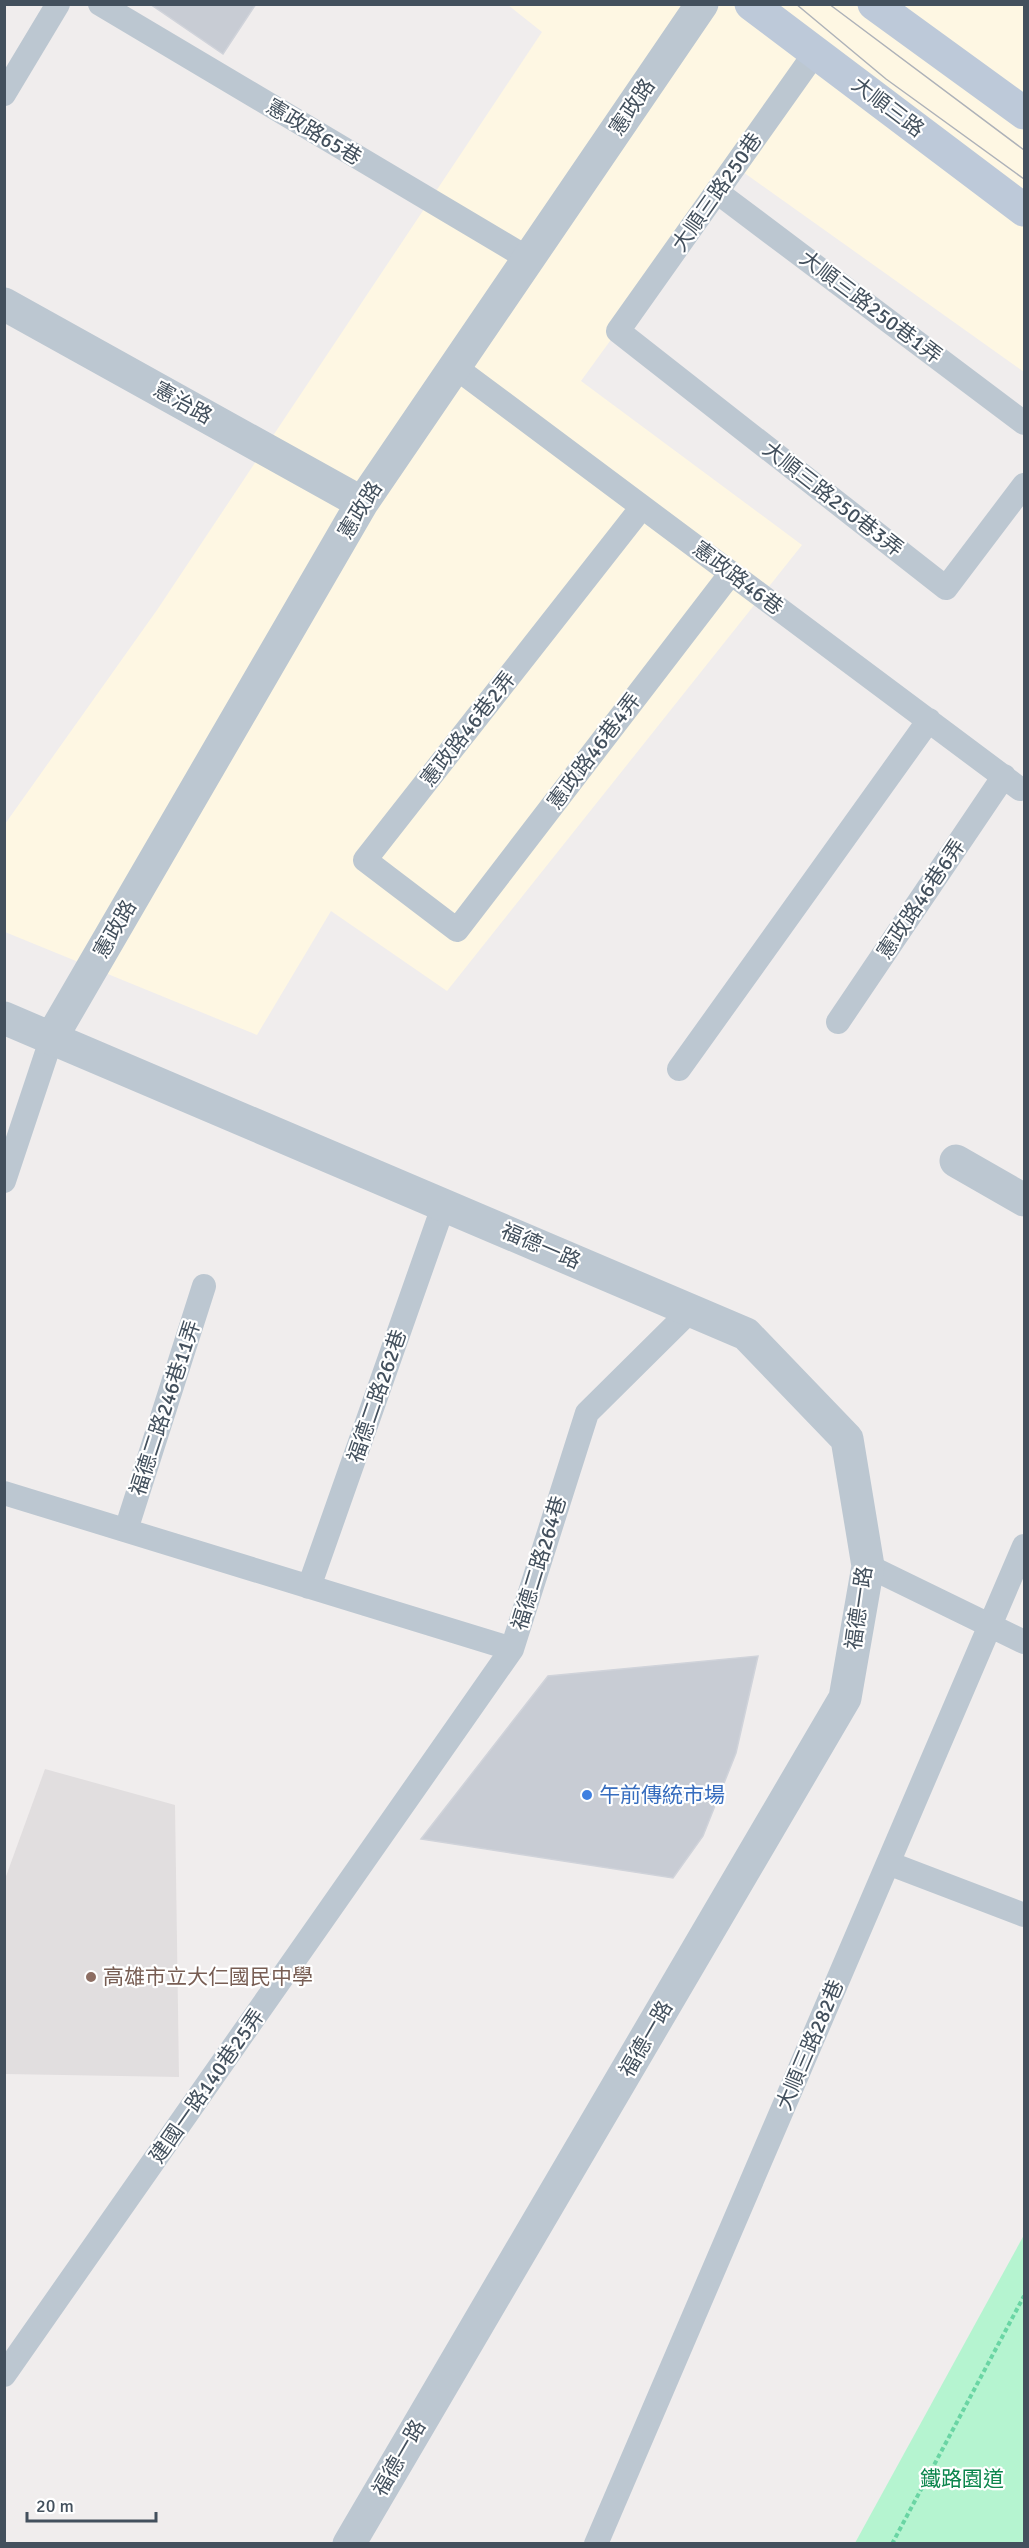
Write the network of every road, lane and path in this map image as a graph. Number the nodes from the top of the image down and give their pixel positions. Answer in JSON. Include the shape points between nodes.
{"nodes":[{"id":1,"x":58,"y":4,"type":"edge"},
{"id":2,"x":100,"y":4,"type":"edge"},
{"id":3,"x":702,"y":4,"type":"edge"},
{"id":4,"x":751,"y":4,"type":"edge"},
{"id":5,"x":874,"y":4,"type":"edge"},
{"id":6,"x":815,"y":53,"type":"junction"},
{"id":7,"x":4,"y":94,"type":"edge"},
{"id":8,"x":1024,"y":113,"type":"edge"},
{"id":9,"x":717,"y":192,"type":"junction"},
{"id":10,"x":1024,"y":210,"type":"edge"},
{"id":11,"x":529,"y":259,"type":"junction"},
{"id":12,"x":4,"y":304,"type":"edge"},
{"id":13,"x":618,"y":331,"type":"joint"},
{"id":14,"x":455,"y":368,"type":"junction"},
{"id":15,"x":1024,"y":423,"type":"edge"},
{"id":16,"x":1024,"y":486,"type":"edge"},
{"id":17,"x":362,"y":503,"type":"junction"},
{"id":18,"x":642,"y":507,"type":"junction"},
{"id":19,"x":731,"y":573,"type":"junction"},
{"id":20,"x":929,"y":720,"type":"junction"},
{"id":21,"x":1012,"y":782,"type":"joint"},
{"id":22,"x":458,"y":930,"type":"joint"},
{"id":23,"x":4,"y":1018,"type":"edge"},
{"id":24,"x":838,"y":1022,"type":"dead end"},
{"id":25,"x":52,"y":1037,"type":"junction"},
{"id":26,"x":680,"y":1069,"type":"dead end"},
{"id":27,"x":956,"y":1161,"type":"dead end"},
{"id":28,"x":4,"y":1181,"type":"edge"},
{"id":29,"x":1024,"y":1200,"type":"edge"},
{"id":30,"x":444,"y":1204,"type":"junction"},
{"id":31,"x":204,"y":1286,"type":"dead end"},
{"id":32,"x":691,"y":1310,"type":"junction"},
{"id":33,"x":4,"y":1493,"type":"edge"},
{"id":34,"x":126,"y":1530,"type":"junction"},
{"id":35,"x":1024,"y":1546,"type":"edge"},
{"id":36,"x":868,"y":1566,"type":"junction"},
{"id":37,"x":309,"y":1587,"type":"junction"},
{"id":38,"x":990,"y":1626,"type":"junction"},
{"id":39,"x":1024,"y":1642,"type":"edge"},
{"id":40,"x":512,"y":1649,"type":"junction"},
{"id":41,"x":888,"y":1863,"type":"junction"},
{"id":42,"x":1024,"y":1915,"type":"edge"},
{"id":43,"x":1024,"y":2296,"type":"edge"},
{"id":44,"x":4,"y":2375,"type":"edge"},
{"id":45,"x":349,"y":2544,"type":"edge"},
{"id":46,"x":596,"y":2544,"type":"edge"},
{"id":47,"x":892,"y":2544,"type":"edge"}],
"edges":[{"from":1,"to":7,"type":"lane"},
{"from":2,"to":11,"type":"lane","name":"憲政路65巷"},
{"from":3,"to":11,"type":"street","name":"憲政路"},
{"from":4,"to":6,"type":"street","name":"大順三路"},
{"from":5,"to":8,"type":"street"},
{"from":6,"to":9,"type":"lane","name":"大順三路250巷"},
{"from":6,"to":10,"type":"street","name":"大順三路"},
{"from":9,"to":13,"type":"lane","name":"大順三路250巷"},
{"from":9,"to":15,"type":"lane","name":"大順三路250巷1弄"},
{"from":11,"to":14,"type":"street","name":"憲政路"},
{"from":12,"to":17,"type":"street","name":"憲治路"},
{"from":13,"to":16,"type":"lane","name":"大順三路250巷3弄","via":[[946,588]]},
{"from":14,"to":17,"type":"street","name":"憲政路"},
{"from":14,"to":18,"type":"lane","name":"憲政路46巷"},
{"from":17,"to":25,"type":"street","name":"憲政路"},
{"from":18,"to":19,"type":"lane","name":"憲政路46巷"},
{"from":18,"to":22,"type":"lane","name":"憲政路46巷2弄","via":[[365,860]]},
{"from":19,"to":20,"type":"lane","name":"憲政路46巷"},
{"from":19,"to":22,"type":"lane","name":"憲政路46巷4弄"},
{"from":20,"to":21,"type":"lane","name":"憲政路46巷"},
{"from":20,"to":26,"type":"lane"},
{"from":21,"to":24,"type":"lane","name":"憲政路46巷6弄"},
{"from":23,"to":25,"type":"street","name":"福德一路"},
{"from":25,"to":28,"type":"lane"},
{"from":25,"to":30,"type":"street","name":"福德一路"},
{"from":27,"to":29,"type":"street"},
{"from":30,"to":32,"type":"street","name":"福德一路"},
{"from":30,"to":37,"type":"lane","name":"福德二路262巷"},
{"from":31,"to":34,"type":"lane","name":"福德二路246巷11弄"},
{"from":32,"to":36,"type":"street","name":"福德一路","via":[[746,1334],[847,1439]]},
{"from":32,"to":40,"type":"lane","name":"福德二路264巷","via":[[587,1413]]},
{"from":33,"to":34,"type":"lane"},
{"from":34,"to":37,"type":"lane"},
{"from":35,"to":38,"type":"lane","name":"大順三路282巷"},
{"from":36,"to":38,"type":"lane"},
{"from":36,"to":45,"type":"street","name":"福德一路","via":[[845,1698]]},
{"from":37,"to":40,"type":"lane","name":"福德二路264巷"},
{"from":38,"to":39,"type":"lane"},
{"from":38,"to":41,"type":"lane","name":"大順三路282巷"},
{"from":40,"to":44,"type":"lane","name":"建國一路140巷25弄"},
{"from":41,"to":42,"type":"lane"},
{"from":41,"to":46,"type":"lane","name":"大順三路282巷"},
{"from":43,"to":47,"type":"path"}]}
